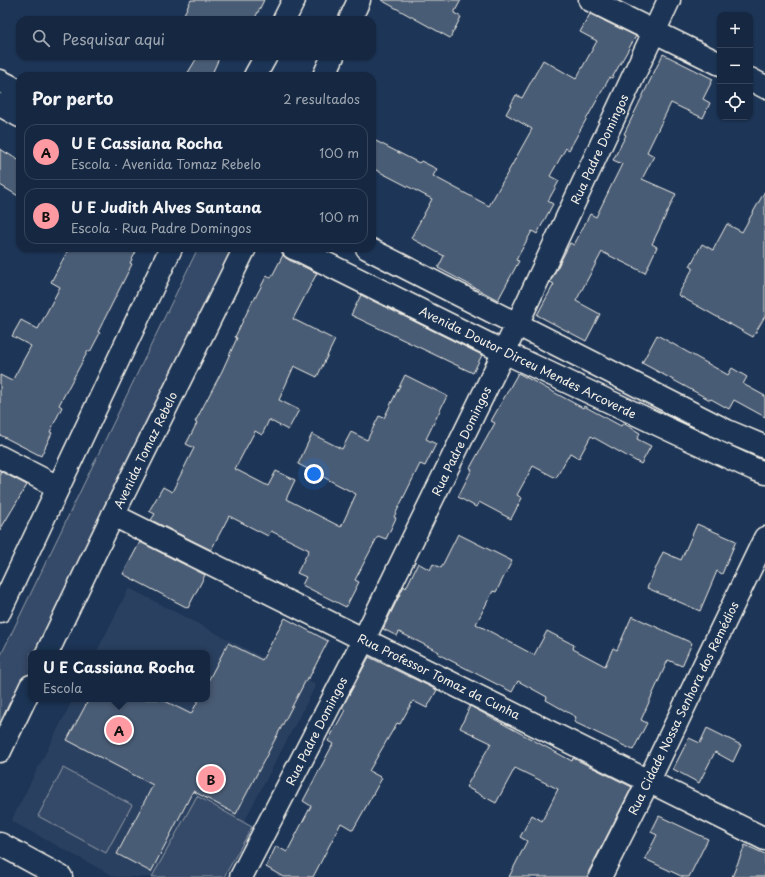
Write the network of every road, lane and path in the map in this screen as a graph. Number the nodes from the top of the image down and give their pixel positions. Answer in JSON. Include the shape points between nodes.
{"nodes":[{"id":1,"x":294,"y":0,"type":"edge"},
{"id":2,"x":359,"y":0,"type":"edge"},
{"id":3,"x":590,"y":0,"type":"edge"},
{"id":4,"x":669,"y":0,"type":"edge"},
{"id":5,"x":286,"y":16,"type":"edge"},
{"id":6,"x":352,"y":16,"type":"edge"},
{"id":7,"x":655,"y":31,"type":"junction"},
{"id":8,"x":264,"y":60,"type":"edge"},
{"id":9,"x":331,"y":60,"type":"edge"},
{"id":10,"x":717,"y":62,"type":"edge"},
{"id":11,"x":257,"y":72,"type":"edge"},
{"id":12,"x":326,"y":72,"type":"edge"},
{"id":13,"x":0,"y":81,"type":"edge"},
{"id":14,"x":753,"y":81,"type":"edge"},
{"id":15,"x":765,"y":87,"type":"edge"},
{"id":16,"x":16,"y":89,"type":"edge"},
{"id":17,"x":0,"y":105,"type":"edge"},
{"id":18,"x":16,"y":114,"type":"edge"},
{"id":19,"x":169,"y":252,"type":"edge"},
{"id":20,"x":243,"y":252,"type":"edge"},
{"id":21,"x":303,"y":252,"type":"edge"},
{"id":22,"x":375,"y":252,"type":"edge"},
{"id":23,"x":516,"y":325,"type":"junction"},
{"id":24,"x":504,"y":352,"type":"junction"},
{"id":25,"x":727,"y":431,"type":"junction"},
{"id":26,"x":765,"y":447,"type":"edge"},
{"id":27,"x":719,"y":453,"type":"junction"},
{"id":28,"x":0,"y":457,"type":"edge"},
{"id":29,"x":765,"y":473,"type":"edge"},
{"id":30,"x":58,"y":487,"type":"junction"},
{"id":31,"x":113,"y":515,"type":"junction"},
{"id":32,"x":765,"y":538,"type":"edge"},
{"id":33,"x":0,"y":611,"type":"edge"},
{"id":34,"x":364,"y":639,"type":"junction"},
{"id":35,"x":48,"y":650,"type":"edge"},
{"id":36,"x":28,"y":692,"type":"edge"},
{"id":37,"x":0,"y":751,"type":"edge"},
{"id":38,"x":648,"y":780,"type":"junction"},
{"id":39,"x":765,"y":839,"type":"edge"},
{"id":40,"x":0,"y":844,"type":"edge"},
{"id":41,"x":61,"y":877,"type":"edge"},
{"id":42,"x":241,"y":877,"type":"edge"},
{"id":43,"x":600,"y":877,"type":"edge"}],
"edges":[{"from":1,"to":5,"type":"street"},
{"from":2,"to":6,"type":"street"},
{"from":3,"to":7,"type":"street"},
{"from":4,"to":7,"type":"street","name":"Rua Padre Domingos"},
{"from":7,"to":10,"type":"street"},
{"from":7,"to":23,"type":"street","name":"Rua Padre Domingos"},
{"from":8,"to":11,"type":"street"},
{"from":9,"to":12,"type":"street"},
{"from":13,"to":16,"type":"street"},
{"from":14,"to":15,"type":"street"},
{"from":17,"to":18,"type":"street"},
{"from":19,"to":30,"type":"street"},
{"from":20,"to":31,"type":"street","name":"Avenida Tomaz Rebelo"},
{"from":21,"to":24,"type":"street","name":"Avenida Doutor Dirceu Mendes Arcoverde"},
{"from":22,"to":23,"type":"street"},
{"from":23,"to":24,"type":"street","name":"Rua Padre Domingos"},
{"from":23,"to":25,"type":"street"},
{"from":24,"to":27,"type":"street","name":"Avenida Doutor Dirceu Mendes Arcoverde"},
{"from":24,"to":34,"type":"street","name":"Rua Padre Domingos"},
{"from":25,"to":26,"type":"street"},
{"from":25,"to":27,"type":"street"},
{"from":27,"to":29,"type":"street","name":"Avenida Doutor Dirceu Mendes Arcoverde"},
{"from":28,"to":30,"type":"street"},
{"from":30,"to":33,"type":"street"},
{"from":31,"to":34,"type":"street","name":"Rua Professor Tomaz da Cunha"},
{"from":31,"to":35,"type":"street","name":"Avenida Tomaz Rebelo"},
{"from":32,"to":38,"type":"street","name":"Rua Cidade Nossa Senhora dos Remédios"},
{"from":34,"to":38,"type":"street","name":"Rua Professor Tomaz da Cunha"},
{"from":34,"to":42,"type":"street","name":"Rua Padre Domingos"},
{"from":36,"to":37,"type":"street"},
{"from":38,"to":39,"type":"street","name":"Rua Professor Tomaz da Cunha"},
{"from":38,"to":43,"type":"street","name":"Rua Cidade Nossa Senhora dos Remédios"},
{"from":40,"to":41,"type":"street"}]}
